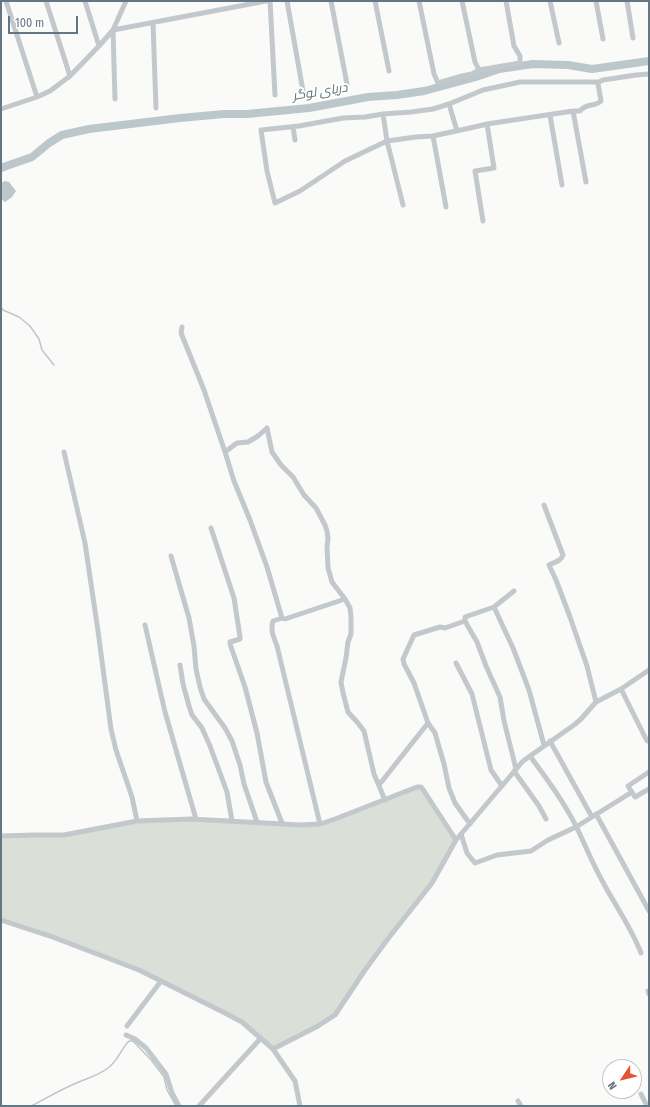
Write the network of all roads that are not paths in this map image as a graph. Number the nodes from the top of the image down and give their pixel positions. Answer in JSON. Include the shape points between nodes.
{"nodes":[{"id":1,"x":6,"y":1,"type":"edge"},
{"id":2,"x":46,"y":1,"type":"edge"},
{"id":3,"x":86,"y":1,"type":"edge"},
{"id":4,"x":125,"y":1,"type":"edge"},
{"id":5,"x":266,"y":1,"type":"edge"},
{"id":6,"x":270,"y":1,"type":"edge"},
{"id":7,"x":287,"y":1,"type":"edge"},
{"id":8,"x":331,"y":1,"type":"edge"},
{"id":9,"x":375,"y":1,"type":"edge"},
{"id":10,"x":419,"y":1,"type":"edge"},
{"id":11,"x":462,"y":1,"type":"edge"},
{"id":12,"x":506,"y":1,"type":"edge"},
{"id":13,"x":550,"y":1,"type":"edge"},
{"id":14,"x":596,"y":1,"type":"edge"},
{"id":15,"x":627,"y":1,"type":"edge"},
{"id":16,"x":255,"y":2,"type":"edge"},
{"id":17,"x":153,"y":22,"type":"junction"},
{"id":18,"x":113,"y":30,"type":"junction"},
{"id":19,"x":633,"y":38,"type":"dead end"},
{"id":20,"x":603,"y":39,"type":"dead end"},
{"id":21,"x":559,"y":43,"type":"dead end"},
{"id":22,"x":100,"y":46,"type":"junction"},
{"id":23,"x":479,"y":70,"type":"junction"},
{"id":24,"x":389,"y":71,"type":"dead end"},
{"id":25,"x":649,"y":74,"type":"edge"},
{"id":26,"x":70,"y":76,"type":"junction"},
{"id":27,"x":600,"y":82,"type":"junction"},
{"id":28,"x":347,"y":84,"type":"dead end"},
{"id":29,"x":303,"y":91,"type":"dead end"},
{"id":30,"x":275,"y":95,"type":"dead end"},
{"id":31,"x":37,"y":97,"type":"junction"},
{"id":32,"x":115,"y":99,"type":"dead end"},
{"id":33,"x":449,"y":104,"type":"junction"},
{"id":34,"x":156,"y":108,"type":"dead end"},
{"id":35,"x":1,"y":109,"type":"edge"},
{"id":36,"x":573,"y":111,"type":"junction"},
{"id":37,"x":383,"y":114,"type":"junction"},
{"id":38,"x":550,"y":115,"type":"junction"},
{"id":39,"x":487,"y":124,"type":"junction"},
{"id":40,"x":293,"y":127,"type":"junction"},
{"id":41,"x":457,"y":131,"type":"junction"},
{"id":42,"x":433,"y":136,"type":"junction"},
{"id":43,"x":295,"y":140,"type":"dead end"},
{"id":44,"x":387,"y":141,"type":"junction"},
{"id":45,"x":586,"y":182,"type":"dead end"},
{"id":46,"x":562,"y":185,"type":"dead end"},
{"id":47,"x":404,"y":205,"type":"dead end"},
{"id":48,"x":446,"y":207,"type":"dead end"},
{"id":49,"x":483,"y":222,"type":"dead end"},
{"id":50,"x":182,"y":327,"type":"dead end"},
{"id":51,"x":64,"y":452,"type":"dead end"},
{"id":52,"x":225,"y":452,"type":"junction"},
{"id":53,"x":544,"y":505,"type":"dead end"},
{"id":54,"x":211,"y":528,"type":"dead end"},
{"id":55,"x":171,"y":556,"type":"dead end"},
{"id":56,"x":514,"y":591,"type":"dead end"},
{"id":57,"x":345,"y":599,"type":"junction"},
{"id":58,"x":494,"y":607,"type":"junction"},
{"id":59,"x":282,"y":618,"type":"junction"},
{"id":60,"x":465,"y":621,"type":"junction"},
{"id":61,"x":145,"y":625,"type":"dead end"},
{"id":62,"x":456,"y":663,"type":"dead end"},
{"id":63,"x":180,"y":665,"type":"dead end"},
{"id":64,"x":649,"y":670,"type":"edge"},
{"id":65,"x":621,"y":688,"type":"junction"},
{"id":66,"x":596,"y":702,"type":"junction"},
{"id":67,"x":428,"y":723,"type":"junction"},
{"id":68,"x":647,"y":740,"type":"dead end"},
{"id":69,"x":550,"y":741,"type":"junction"},
{"id":70,"x":544,"y":745,"type":"junction"},
{"id":71,"x":530,"y":756,"type":"junction"},
{"id":72,"x":515,"y":770,"type":"junction"},
{"id":73,"x":649,"y":772,"type":"edge"},
{"id":74,"x":379,"y":785,"type":"junction"},
{"id":75,"x":502,"y":786,"type":"junction"},
{"id":76,"x":649,"y":789,"type":"edge"},
{"id":77,"x":632,"y":792,"type":"junction"},
{"id":78,"x":385,"y":800,"type":"junction"},
{"id":79,"x":594,"y":816,"type":"junction"},
{"id":80,"x":196,"y":819,"type":"junction"},
{"id":81,"x":546,"y":819,"type":"dead end"},
{"id":82,"x":137,"y":821,"type":"junction"},
{"id":83,"x":232,"y":821,"type":"junction"},
{"id":84,"x":257,"y":822,"type":"junction"},
{"id":85,"x":282,"y":823,"type":"junction"},
{"id":86,"x":320,"y":824,"type":"junction"},
{"id":87,"x":470,"y":824,"type":"junction"},
{"id":88,"x":576,"y":827,"type":"junction"},
{"id":89,"x":461,"y":834,"type":"junction"},
{"id":90,"x":1,"y":836,"type":"edge"},
{"id":91,"x":456,"y":840,"type":"junction"},
{"id":92,"x":649,"y":911,"type":"edge"},
{"id":93,"x":1,"y":920,"type":"edge"},
{"id":94,"x":641,"y":953,"type":"dead end"},
{"id":95,"x":161,"y":981,"type":"junction"},
{"id":96,"x":127,"y":1026,"type":"dead end"},
{"id":97,"x":126,"y":1035,"type":"dead end"},
{"id":98,"x":261,"y":1038,"type":"junction"},
{"id":99,"x":273,"y":1049,"type":"junction"},
{"id":100,"x":642,"y":1096,"type":"edge"},
{"id":101,"x":518,"y":1100,"type":"dead end"},
{"id":102,"x":179,"y":1106,"type":"edge"},
{"id":103,"x":199,"y":1106,"type":"edge"},
{"id":104,"x":300,"y":1106,"type":"edge"},
{"id":105,"x":521,"y":1106,"type":"edge"},
{"id":106,"x":647,"y":1106,"type":"edge"}],
"edges":[{"from":1,"to":31,"type":"street"},
{"from":2,"to":26,"type":"street"},
{"from":3,"to":22,"type":"street"},
{"from":4,"to":18,"type":"street"},
{"from":5,"to":16,"type":"street"},
{"from":6,"to":30,"type":"street"},
{"from":7,"to":29,"type":"street"},
{"from":8,"to":28,"type":"street"},
{"from":9,"to":24,"type":"street"},
{"from":10,"to":23,"type":"street","via":[[438,83]]},
{"from":11,"to":23,"type":"street"},
{"from":12,"to":23,"type":"street","via":[[514,46],[520,56],[520,63]]},
{"from":13,"to":21,"type":"street"},
{"from":14,"to":20,"type":"street"},
{"from":15,"to":19,"type":"street"},
{"from":16,"to":17,"type":"street"},
{"from":17,"to":18,"type":"street"},
{"from":17,"to":34,"type":"street"},
{"from":18,"to":22,"type":"street"},
{"from":18,"to":32,"type":"street"},
{"from":22,"to":26,"type":"street"},
{"from":25,"to":27,"type":"street"},
{"from":26,"to":31,"type":"street"},
{"from":27,"to":33,"type":"street","via":[[520,82],[483,90]]},
{"from":27,"to":36,"type":"street","via":[[598,84],[601,101],[583,107],[580,111]]},
{"from":31,"to":35,"type":"street"},
{"from":33,"to":37,"type":"street","via":[[426,110]]},
{"from":33,"to":41,"type":"street"},
{"from":36,"to":38,"type":"street"},
{"from":36,"to":45,"type":"street"},
{"from":37,"to":40,"type":"street"},
{"from":37,"to":44,"type":"street"},
{"from":38,"to":39,"type":"street"},
{"from":38,"to":46,"type":"street"},
{"from":39,"to":41,"type":"street"},
{"from":39,"to":49,"type":"street","via":[[494,168],[475,171]]},
{"from":40,"to":43,"type":"street"},
{"from":40,"to":44,"type":"street","via":[[261,130],[275,203],[300,191],[345,161]]},
{"from":41,"to":42,"type":"street"},
{"from":42,"to":44,"type":"street"},
{"from":42,"to":48,"type":"street"},
{"from":44,"to":47,"type":"street"},
{"from":50,"to":52,"type":"street","via":[[181,333]]},
{"from":51,"to":82,"type":"street","via":[[84,543],[111,730]]},
{"from":52,"to":57,"type":"street","via":[[237,443],[248,442],[267,428],[272,452],[316,508],[325,525],[328,539],[328,568],[332,582]]},
{"from":52,"to":59,"type":"street","via":[[267,567]]},
{"from":53,"to":66,"type":"street","via":[[563,555],[549,565],[587,666]]},
{"from":54,"to":85,"type":"street","via":[[234,598],[240,639],[230,644],[245,687],[266,782]]},
{"from":55,"to":84,"type":"street","via":[[189,618],[200,687],[204,699],[232,741]]},
{"from":56,"to":58,"type":"street"},
{"from":57,"to":59,"type":"street"},
{"from":57,"to":74,"type":"street","via":[[350,608],[351,634],[342,682],[343,693],[348,712],[364,731]]},
{"from":58,"to":60,"type":"street","via":[[465,617]]},
{"from":58,"to":70,"type":"street","via":[[529,690]]},
{"from":59,"to":86,"type":"street","via":[[273,621],[272,631]]},
{"from":60,"to":67,"type":"street","via":[[414,635],[403,656]]},
{"from":60,"to":72,"type":"street","via":[[477,642],[500,697]]},
{"from":61,"to":80,"type":"street","via":[[165,712]]},
{"from":62,"to":75,"type":"street","via":[[472,694],[491,770]]},
{"from":63,"to":83,"type":"street","via":[[189,706],[210,746],[227,792]]},
{"from":64,"to":65,"type":"street"},
{"from":65,"to":66,"type":"street"},
{"from":65,"to":68,"type":"street"},
{"from":66,"to":69,"type":"street","via":[[581,719]]},
{"from":67,"to":74,"type":"street"},
{"from":67,"to":87,"type":"street","via":[[435,734],[455,803]]},
{"from":69,"to":70,"type":"street"},
{"from":69,"to":79,"type":"street"},
{"from":70,"to":71,"type":"street"},
{"from":71,"to":72,"type":"street"},
{"from":71,"to":88,"type":"street"},
{"from":72,"to":75,"type":"street"},
{"from":72,"to":81,"type":"street"},
{"from":73,"to":77,"type":"street","via":[[628,786]]},
{"from":74,"to":78,"type":"street"},
{"from":75,"to":87,"type":"street"},
{"from":76,"to":77,"type":"street","via":[[635,797]]},
{"from":77,"to":79,"type":"street"},
{"from":78,"to":86,"type":"street"},
{"from":78,"to":91,"type":"street","via":[[421,787]]},
{"from":79,"to":88,"type":"street"},
{"from":79,"to":92,"type":"street"},
{"from":80,"to":82,"type":"street"},
{"from":80,"to":83,"type":"street"},
{"from":82,"to":90,"type":"street","via":[[64,835]]},
{"from":83,"to":84,"type":"street"},
{"from":84,"to":85,"type":"street"},
{"from":85,"to":86,"type":"street"},
{"from":87,"to":89,"type":"street"},
{"from":88,"to":89,"type":"street","via":[[531,851],[498,855],[475,863],[467,853]]},
{"from":88,"to":94,"type":"street"},
{"from":89,"to":91,"type":"street"},
{"from":91,"to":99,"type":"street","via":[[432,883],[387,940],[335,1015]]},
{"from":93,"to":95,"type":"street","via":[[118,961]]},
{"from":95,"to":96,"type":"street"},
{"from":95,"to":98,"type":"street","via":[[242,1022]]},
{"from":97,"to":102,"type":"street","via":[[146,1048],[166,1074]]},
{"from":98,"to":99,"type":"street"},
{"from":98,"to":103,"type":"street"},
{"from":99,"to":104,"type":"street","via":[[295,1081]]},
{"from":100,"to":106,"type":"street"},
{"from":101,"to":105,"type":"street"}]}
